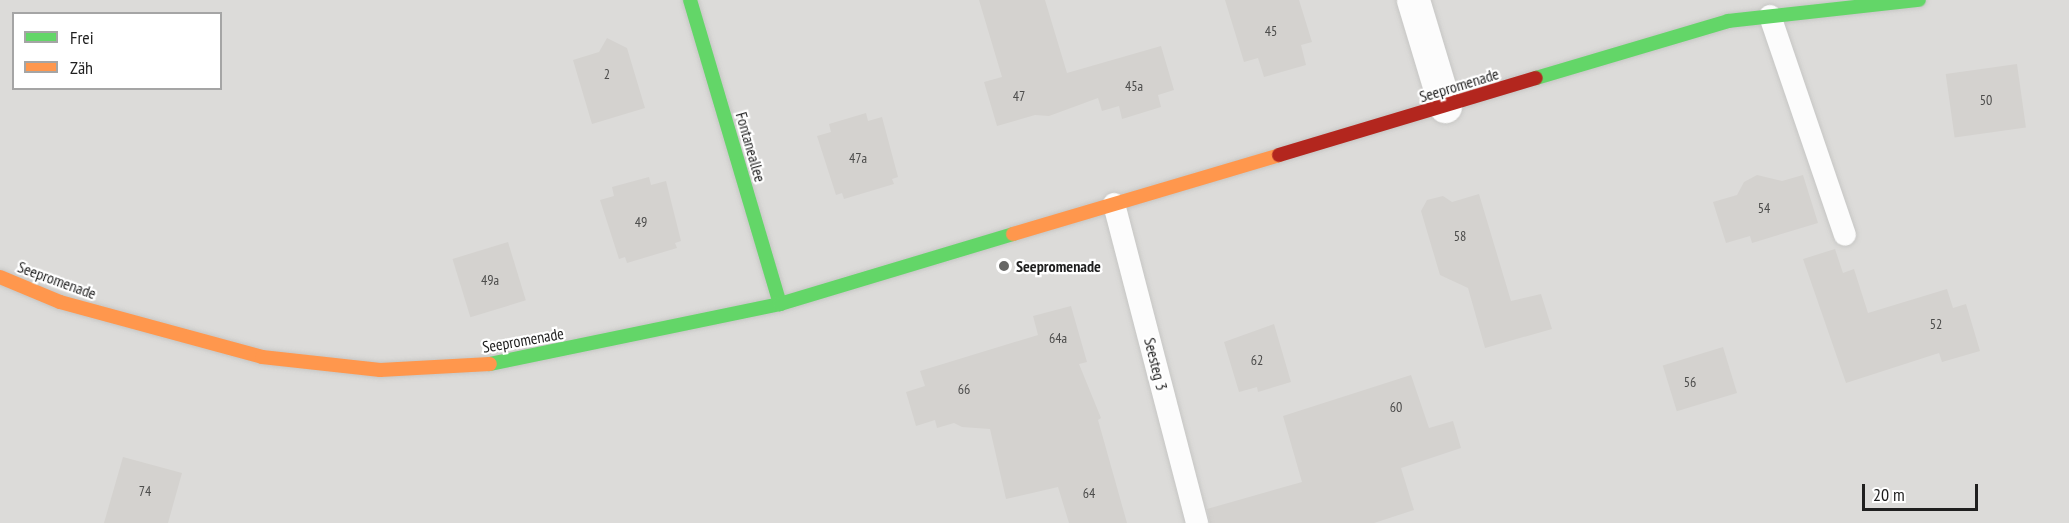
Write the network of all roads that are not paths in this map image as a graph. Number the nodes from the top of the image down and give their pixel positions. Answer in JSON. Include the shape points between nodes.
{"nodes":[{"id":1,"x":690,"y":0,"type":"edge"},
{"id":2,"x":1413,"y":0,"type":"edge"},
{"id":3,"x":1919,"y":0,"type":"edge"},
{"id":4,"x":1770,"y":16,"type":"junction"},
{"id":5,"x":1445,"y":106,"type":"junction"},
{"id":6,"x":1114,"y":204,"type":"junction"},
{"id":7,"x":1845,"y":235,"type":"dead end"},
{"id":8,"x":0,"y":277,"type":"edge"},
{"id":9,"x":780,"y":304,"type":"junction"},
{"id":10,"x":1197,"y":523,"type":"edge"}],
"edges":[{"from":1,"to":9,"type":"street","name":"Fontaneallee"},
{"from":2,"to":5,"type":"street"},
{"from":3,"to":4,"type":"street","name":"Seepromenade"},
{"from":4,"to":5,"type":"street","name":"Seepromenade","via":[[1728,21]]},
{"from":4,"to":7,"type":"lane"},
{"from":5,"to":6,"type":"street","name":"Seepromenade"},
{"from":6,"to":9,"type":"street","name":"Seepromenade"},
{"from":6,"to":10,"type":"lane","name":"Seesteg 3"},
{"from":8,"to":9,"type":"street","name":"Seepromenade","via":[[60,302],[262,357],[380,370],[496,364]]}]}
